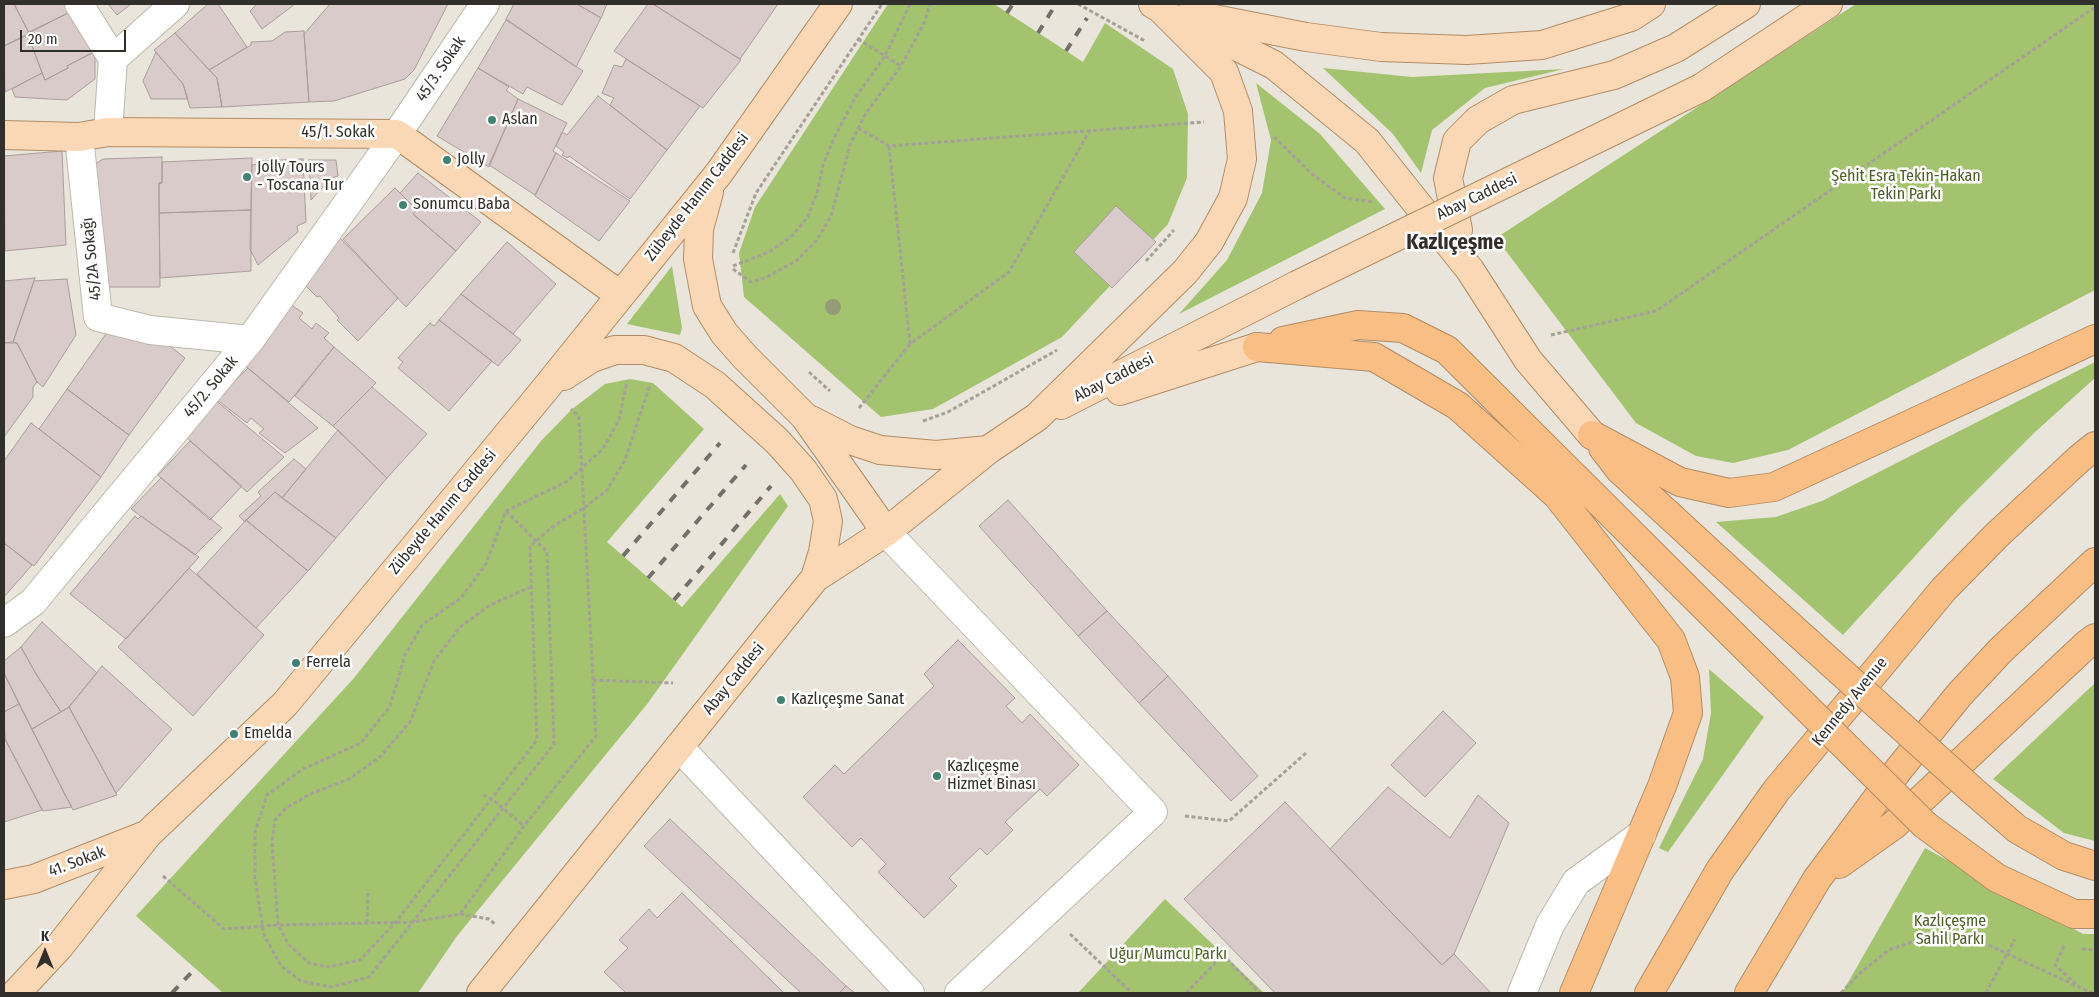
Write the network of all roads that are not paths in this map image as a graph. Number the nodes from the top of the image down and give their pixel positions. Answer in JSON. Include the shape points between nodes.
{"nodes":[{"id":1,"x":79,"y":4,"type":"edge"},
{"id":2,"x":175,"y":4,"type":"edge"},
{"id":3,"x":485,"y":4,"type":"edge"},
{"id":4,"x":1746,"y":4,"type":"edge"},
{"id":5,"x":1828,"y":4,"type":"edge"},
{"id":6,"x":1157,"y":6,"type":"edge"},
{"id":7,"x":1635,"y":8,"type":"edge"},
{"id":8,"x":833,"y":12,"type":"edge"},
{"id":9,"x":113,"y":58,"type":"junction"},
{"id":10,"x":108,"y":132,"type":"junction"},
{"id":11,"x":398,"y":134,"type":"junction"},
{"id":12,"x":4,"y":135,"type":"edge"},
{"id":13,"x":79,"y":138,"type":"junction"},
{"id":14,"x":718,"y":173,"type":"junction"},
{"id":15,"x":1470,"y":270,"type":"junction"},
{"id":16,"x":620,"y":295,"type":"junction"},
{"id":17,"x":2095,"y":339,"type":"edge"},
{"id":18,"x":250,"y":340,"type":"junction"},
{"id":19,"x":1257,"y":347,"type":"junction"},
{"id":20,"x":546,"y":388,"type":"junction"},
{"id":21,"x":805,"y":417,"type":"junction"},
{"id":22,"x":1037,"y":417,"type":"junction"},
{"id":23,"x":1592,"y":435,"type":"junction"},
{"id":24,"x":2095,"y":446,"type":"edge"},
{"id":25,"x":988,"y":450,"type":"junction"},
{"id":26,"x":886,"y":532,"type":"junction"},
{"id":27,"x":2095,"y":562,"type":"edge"},
{"id":28,"x":816,"y":578,"type":"junction"},
{"id":29,"x":4,"y":623,"type":"edge"},
{"id":30,"x":2095,"y":638,"type":"edge"},
{"id":31,"x":679,"y":747,"type":"junction"},
{"id":32,"x":148,"y":834,"type":"junction"},
{"id":33,"x":1642,"y":834,"type":"junction"},
{"id":34,"x":2095,"y":866,"type":"edge"},
{"id":35,"x":1817,"y":879,"type":"junction"},
{"id":36,"x":4,"y":885,"type":"edge"},
{"id":37,"x":2095,"y":914,"type":"edge"},
{"id":38,"x":16,"y":993,"type":"edge"},
{"id":39,"x":480,"y":993,"type":"edge"},
{"id":40,"x":910,"y":993,"type":"edge"},
{"id":41,"x":959,"y":993,"type":"edge"},
{"id":42,"x":1522,"y":993,"type":"edge"},
{"id":43,"x":1574,"y":993,"type":"edge"},
{"id":44,"x":1649,"y":993,"type":"edge"},
{"id":45,"x":1749,"y":993,"type":"edge"}],
"edges":[{"from":1,"to":9,"type":"street"},
{"from":2,"to":9,"type":"street"},
{"from":3,"to":11,"type":"street","name":"45/3. Sokak"},
{"from":4,"to":15,"type":"main road","via":[[1676,48],[1614,75],[1512,100],[1478,120],[1457,141],[1448,178],[1454,216]]},
{"from":5,"to":22,"type":"main road","name":"Abay Caddesi","bridge":true,"via":[[1701,88],[1297,285]]},
{"from":6,"to":7,"type":"main road","via":[[1306,37],[1381,47],[1466,50],[1542,45]]},
{"from":6,"to":15,"type":"main road","via":[[1274,65],[1367,141]]},
{"from":6,"to":22,"type":"main road","name":"Abay Caddesi","via":[[1224,72],[1238,111],[1242,159],[1233,198],[1209,242],[1185,272]]},
{"from":8,"to":14,"type":"main road","name":"Zübeyde Hanım Caddesi"},
{"from":9,"to":10,"type":"street"},
{"from":10,"to":11,"type":"main road","name":"45/1. Sokak"},
{"from":10,"to":13,"type":"main road","name":"45/1. Sokak"},
{"from":11,"to":16,"type":"main road","name":"45/1. Sokak"},
{"from":11,"to":18,"type":"street","name":"45/2. Sokak"},
{"from":12,"to":13,"type":"main road","name":"45/1. Sokak"},
{"from":13,"to":18,"type":"street","name":"45/2A Sokağı","via":[[98,317],[150,330]]},
{"from":14,"to":16,"type":"main road","name":"Zübeyde Hanım Caddesi"},
{"from":14,"to":21,"type":"main road","via":[[707,197],[699,229],[698,260],[707,306],[744,356]]},
{"from":15,"to":23,"type":"main road","via":[[1528,360]]},
{"from":16,"to":20,"type":"main road","name":"Zübeyde Hanım Caddesi"},
{"from":17,"to":23,"type":"highway","via":[[1774,487],[1729,493],[1680,482]]},
{"from":18,"to":29,"type":"street","name":"45/2. Sokak","via":[[33,602]]},
{"from":19,"to":22,"type":"main road"},
{"from":19,"to":33,"type":"highway","via":[[1374,357],[1458,406],[1557,495],[1671,640],[1685,677],[1688,713]]},
{"from":19,"to":37,"type":"highway","bridge":true,"via":[[1358,325],[1403,328],[1447,350],[1925,825],[1997,878],[2074,914]]},
{"from":20,"to":28,"type":"main road","via":[[592,358],[615,350],[644,350],[674,358],[715,385],[777,441],[823,499],[828,521]]},
{"from":20,"to":32,"type":"main road","name":"Zübeyde Hanım Caddesi","via":[[285,704]]},
{"from":21,"to":25,"type":"main road","via":[[850,440],[880,450],[936,455]]},
{"from":21,"to":26,"type":"main road"},
{"from":22,"to":25,"type":"main road","name":"Abay Caddesi"},
{"from":23,"to":34,"type":"highway","bridge":true,"via":[[1620,470],[2017,829],[2064,856]]},
{"from":24,"to":44,"type":"highway","name":"Kennedy Avenue","via":[[1998,535],[1944,590],[1776,791],[1720,870]]},
{"from":25,"to":26,"type":"main road","name":"Abay Caddesi"},
{"from":26,"to":28,"type":"main road","name":"Abay Caddesi"},
{"from":26,"to":41,"type":"street","via":[[1153,812]]},
{"from":27,"to":35,"type":"highway","via":[[2001,650],[1959,695]]},
{"from":28,"to":31,"type":"main road","name":"Abay Caddesi"},
{"from":30,"to":35,"type":"highway","via":[[1894,825]]},
{"from":31,"to":39,"type":"main road","name":"Abay Caddesi"},
{"from":31,"to":40,"type":"street"},
{"from":32,"to":36,"type":"main road","name":"41. Sokak","via":[[34,879]]},
{"from":32,"to":38,"type":"main road","name":"Zübeyde Hanım Caddesi","via":[[58,947]]},
{"from":33,"to":42,"type":"street","via":[[1576,882],[1550,925]]},
{"from":33,"to":43,"type":"highway"},
{"from":35,"to":45,"type":"highway"}]}
